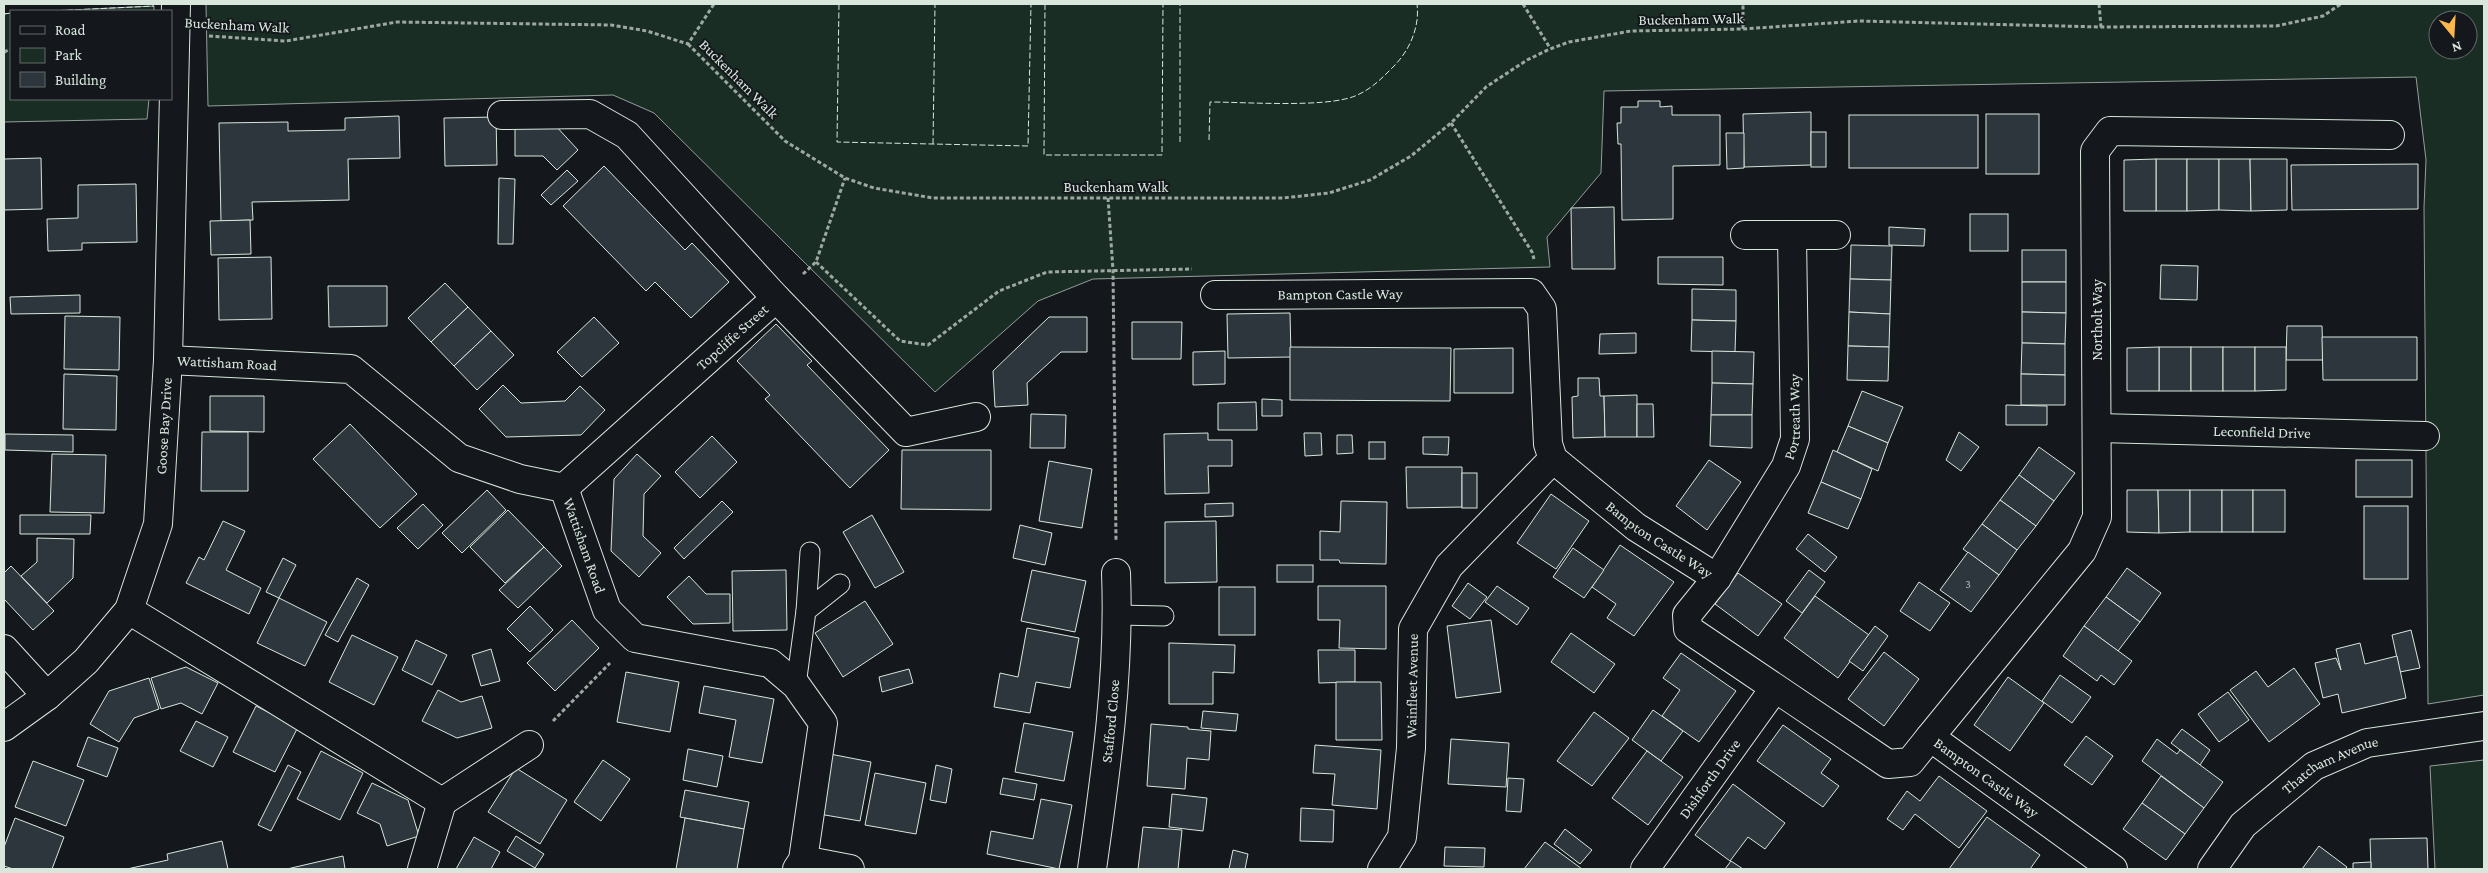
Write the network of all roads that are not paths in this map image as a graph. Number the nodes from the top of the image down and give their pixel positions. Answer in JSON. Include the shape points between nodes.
{"nodes":[{"id":1,"x":176,"y":4,"type":"edge"},
{"id":2,"x":502,"y":115,"type":"dead end"},
{"id":3,"x":2390,"y":135,"type":"dead end"},
{"id":4,"x":1745,"y":235,"type":"dead end"},
{"id":5,"x":1792,"y":235,"type":"junction"},
{"id":6,"x":1836,"y":235,"type":"dead end"},
{"id":7,"x":1215,"y":295,"type":"dead end"},
{"id":8,"x":776,"y":298,"type":"junction"},
{"id":9,"x":168,"y":360,"type":"junction"},
{"id":10,"x":976,"y":417,"type":"dead end"},
{"id":11,"x":2098,"y":428,"type":"junction"},
{"id":12,"x":2425,"y":436,"type":"dead end"},
{"id":13,"x":1553,"y":459,"type":"junction"},
{"id":14,"x":564,"y":488,"type":"junction"},
{"id":15,"x":810,"y":552,"type":"dead end"},
{"id":16,"x":1116,"y":573,"type":"road end"},
{"id":17,"x":1716,"y":578,"type":"junction"},
{"id":18,"x":840,"y":584,"type":"dead end"},
{"id":19,"x":129,"y":610,"type":"junction"},
{"id":20,"x":806,"y":611,"type":"junction"},
{"id":21,"x":1118,"y":614,"type":"junction"},
{"id":22,"x":1164,"y":616,"type":"dead end"},
{"id":23,"x":4,"y":649,"type":"edge"},
{"id":24,"x":796,"y":685,"type":"junction"},
{"id":25,"x":1774,"y":689,"type":"junction"},
{"id":26,"x":47,"y":696,"type":"junction"},
{"id":27,"x":2484,"y":726,"type":"edge"},
{"id":28,"x":4,"y":728,"type":"edge"},
{"id":29,"x":1930,"y":737,"type":"junction"},
{"id":30,"x":529,"y":746,"type":"road end"},
{"id":31,"x":442,"y":802,"type":"junction"},
{"id":32,"x":800,"y":865,"type":"edge"},
{"id":33,"x":422,"y":869,"type":"edge"},
{"id":34,"x":850,"y":869,"type":"edge"},
{"id":35,"x":1092,"y":869,"type":"edge"},
{"id":36,"x":1382,"y":869,"type":"edge"},
{"id":37,"x":1645,"y":869,"type":"edge"},
{"id":38,"x":2113,"y":869,"type":"edge"},
{"id":39,"x":2212,"y":869,"type":"edge"}],
"edges":[{"from":1,"to":9,"type":"street","name":"Goose Bay Drive"},
{"from":2,"to":8,"type":"street","via":[[590,114],[627,135]]},
{"from":3,"to":11,"type":"street","name":"Northolt Way","via":[[2110,131],[2095,150]]},
{"from":4,"to":5,"type":"street"},
{"from":5,"to":6,"type":"street"},
{"from":5,"to":17,"type":"street","name":"Portreath Way","via":[[1795,439],[1786,466]]},
{"from":7,"to":13,"type":"street","name":"Bampton Castle Way","via":[[1531,293],[1542,309],[1548,444]]},
{"from":8,"to":10,"type":"street","name":"Topcliffe Street","via":[[906,432]]},
{"from":8,"to":14,"type":"street","name":"Topcliffe Street"},
{"from":9,"to":14,"type":"street","name":"Wattisham Road","via":[[351,368],[460,458],[520,479]]},
{"from":9,"to":19,"type":"street","name":"Goose Bay Drive","via":[[158,524]]},
{"from":11,"to":12,"type":"street","name":"Leconfield Drive"},
{"from":11,"to":29,"type":"street","name":"Northolt Way","via":[[2097,517],[2082,550]]},
{"from":13,"to":17,"type":"street","name":"Bampton Castle Way","via":[[1636,527]]},
{"from":13,"to":36,"type":"street","name":"Wainfleet Avenue","via":[[1449,566],[1413,629],[1411,748],[1402,837]]},
{"from":14,"to":24,"type":"street","name":"Wattisham Road","via":[[607,610],[635,638],[770,664]]},
{"from":15,"to":20,"type":"lane"},
{"from":16,"to":21,"type":"street","name":"Stafford Close"},
{"from":17,"to":25,"type":"street","name":"Bampton Castle Way","via":[[1687,615],[1688,630]]},
{"from":18,"to":20,"type":"lane"},
{"from":19,"to":26,"type":"street","name":"Goose Bay Drive","via":[[86,661]]},
{"from":19,"to":31,"type":"street"},
{"from":20,"to":24,"type":"lane"},
{"from":21,"to":22,"type":"lane"},
{"from":21,"to":35,"type":"street","name":"Stafford Close","via":[[1112,722]]},
{"from":23,"to":26,"type":"street"},
{"from":24,"to":32,"type":"street","via":[[823,723]]},
{"from":25,"to":29,"type":"street","name":"Bampton Castle Way","via":[[1888,764],[1910,762]]},
{"from":25,"to":37,"type":"street","name":"Dishforth Drive"},
{"from":26,"to":28,"type":"street","name":"Goose Bay Drive"},
{"from":27,"to":39,"type":"street","name":"Thatcham Avenue","via":[[2367,743],[2314,766],[2244,825]]},
{"from":29,"to":38,"type":"street","name":"Bampton Castle Way"},
{"from":30,"to":31,"type":"street"},
{"from":31,"to":33,"type":"street"},
{"from":32,"to":34,"type":"street"}]}
